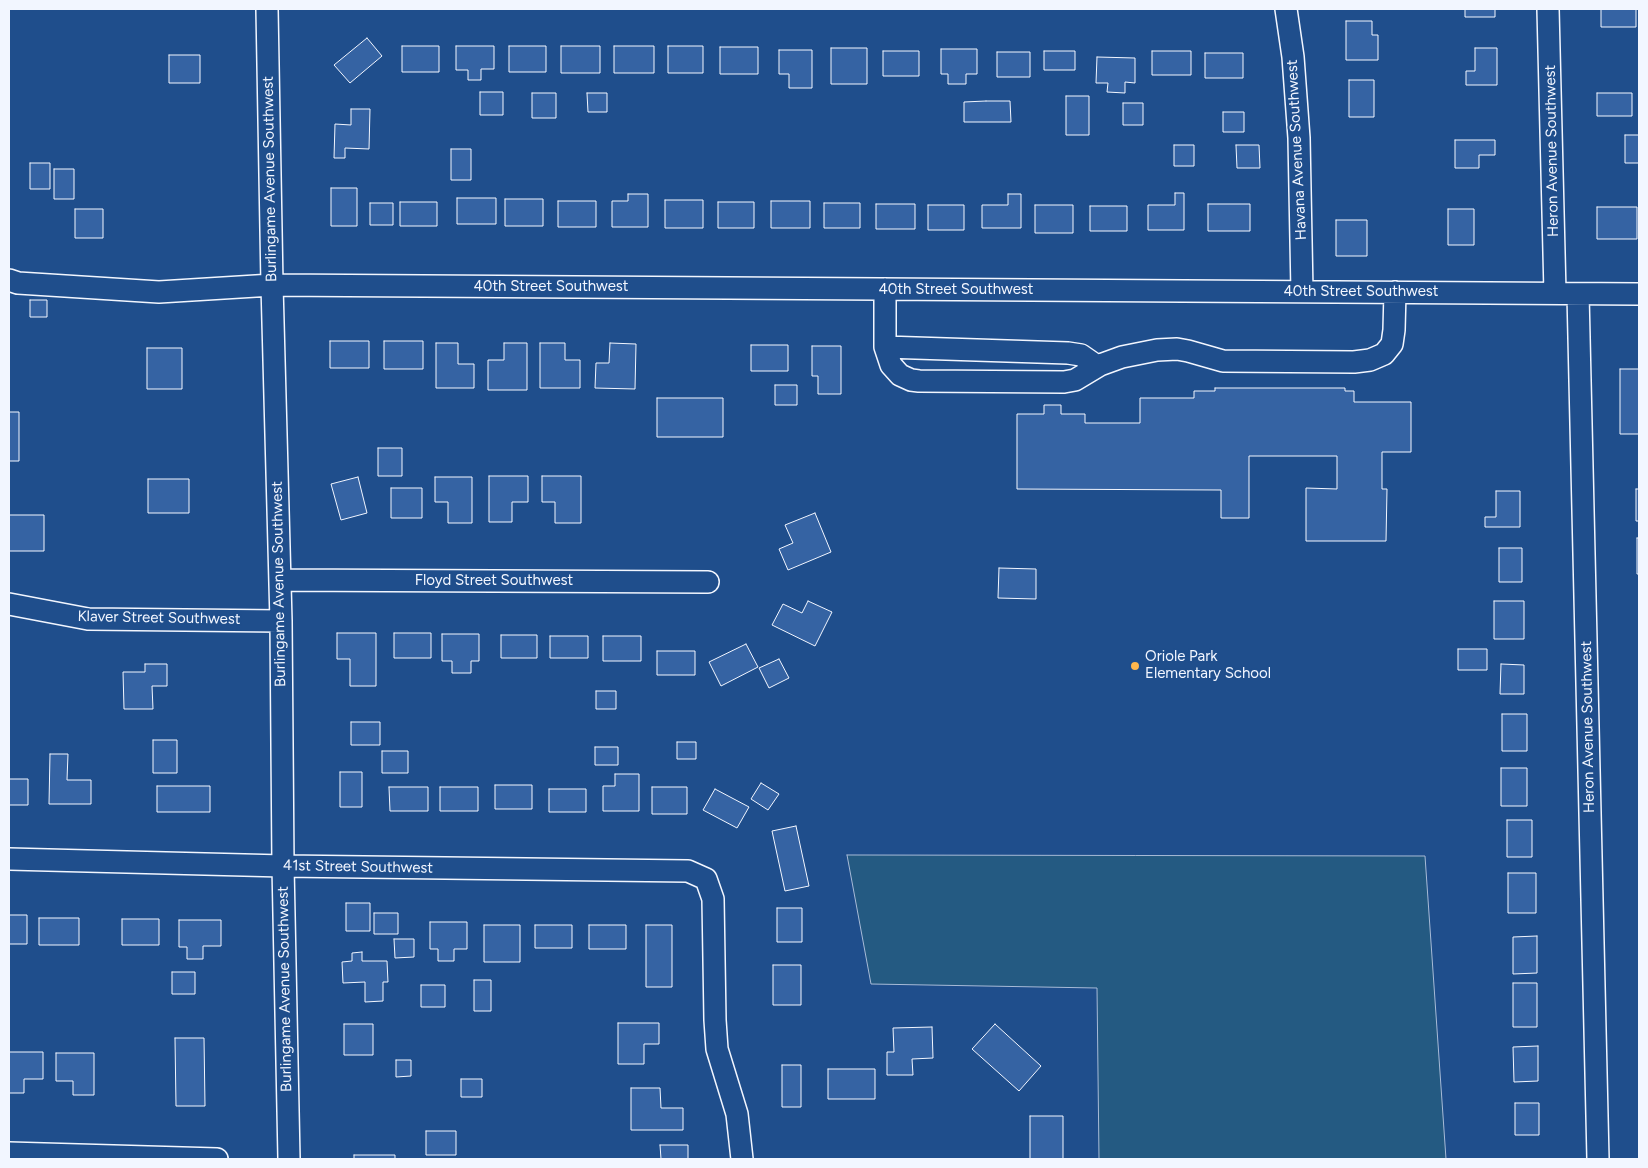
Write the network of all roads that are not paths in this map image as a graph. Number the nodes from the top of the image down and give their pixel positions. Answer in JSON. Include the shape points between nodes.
{"nodes":[{"id":1,"x":267,"y":9,"type":"edge"},
{"id":2,"x":1286,"y":9,"type":"edge"},
{"id":3,"x":1548,"y":9,"type":"edge"},
{"id":4,"x":9,"y":280,"type":"edge"},
{"id":5,"x":272,"y":285,"type":"junction"},
{"id":6,"x":885,"y":289,"type":"junction"},
{"id":7,"x":1302,"y":292,"type":"junction"},
{"id":8,"x":1395,"y":292,"type":"junction"},
{"id":9,"x":1555,"y":294,"type":"junction"},
{"id":10,"x":1578,"y":294,"type":"junction"},
{"id":11,"x":1639,"y":294,"type":"edge"},
{"id":12,"x":885,"y":348,"type":"junction"},
{"id":13,"x":1100,"y":366,"type":"junction"},
{"id":14,"x":280,"y":580,"type":"junction"},
{"id":15,"x":708,"y":582,"type":"dead end"},
{"id":16,"x":9,"y":604,"type":"edge"},
{"id":17,"x":281,"y":621,"type":"junction"},
{"id":18,"x":9,"y":859,"type":"edge"},
{"id":19,"x":283,"y":866,"type":"junction"},
{"id":20,"x":9,"y":1153,"type":"edge"},
{"id":21,"x":216,"y":1159,"type":"edge"},
{"id":22,"x":289,"y":1159,"type":"edge"},
{"id":23,"x":742,"y":1159,"type":"edge"},
{"id":24,"x":1598,"y":1159,"type":"edge"}],
"edges":[{"from":1,"to":5,"type":"street","name":"Burlingame Avenue Southwest"},
{"from":2,"to":7,"type":"street","name":"Havana Avenue Southwest","via":[[1299,138]]},
{"from":3,"to":9,"type":"street","name":"Heron Avenue Southwest"},
{"from":4,"to":5,"type":"street","name":"40th Street Southwest","via":[[159,292]]},
{"from":5,"to":6,"type":"street","name":"40th Street Southwest"},
{"from":5,"to":14,"type":"street","name":"Burlingame Avenue Southwest"},
{"from":6,"to":7,"type":"street","name":"40th Street Southwest"},
{"from":6,"to":12,"type":"street"},
{"from":7,"to":8,"type":"street","name":"40th Street Southwest"},
{"from":8,"to":9,"type":"street","name":"40th Street Southwest"},
{"from":8,"to":13,"type":"street","via":[[1392,344],[1384,354],[1370,360],[1223,361],[1188,351],[1166,349],[1134,354]]},
{"from":9,"to":10,"type":"street","name":"40th Street Southwest"},
{"from":10,"to":11,"type":"street","name":"40th Street Southwest"},
{"from":10,"to":24,"type":"street","name":"Heron Avenue Southwest"},
{"from":12,"to":13,"type":"street","via":[[1068,353],[1081,355]]},
{"from":12,"to":13,"type":"street","via":[[895,371],[905,378],[919,380],[1064,382],[1075,380]]},
{"from":14,"to":15,"type":"street","name":"Floyd Street Southwest"},
{"from":14,"to":17,"type":"street","name":"Burlingame Avenue Southwest"},
{"from":16,"to":17,"type":"street","name":"Klaver Street Southwest","via":[[88,619]]},
{"from":17,"to":19,"type":"street","name":"Burlingame Avenue Southwest"},
{"from":18,"to":19,"type":"street","name":"41st Street Southwest"},
{"from":19,"to":22,"type":"street","name":"Burlingame Avenue Southwest"},
{"from":19,"to":23,"type":"street","name":"41st Street Southwest","via":[[688,871],[706,879],[713,899],[717,1049],[737,1114]]},
{"from":20,"to":21,"type":"street"}]}
